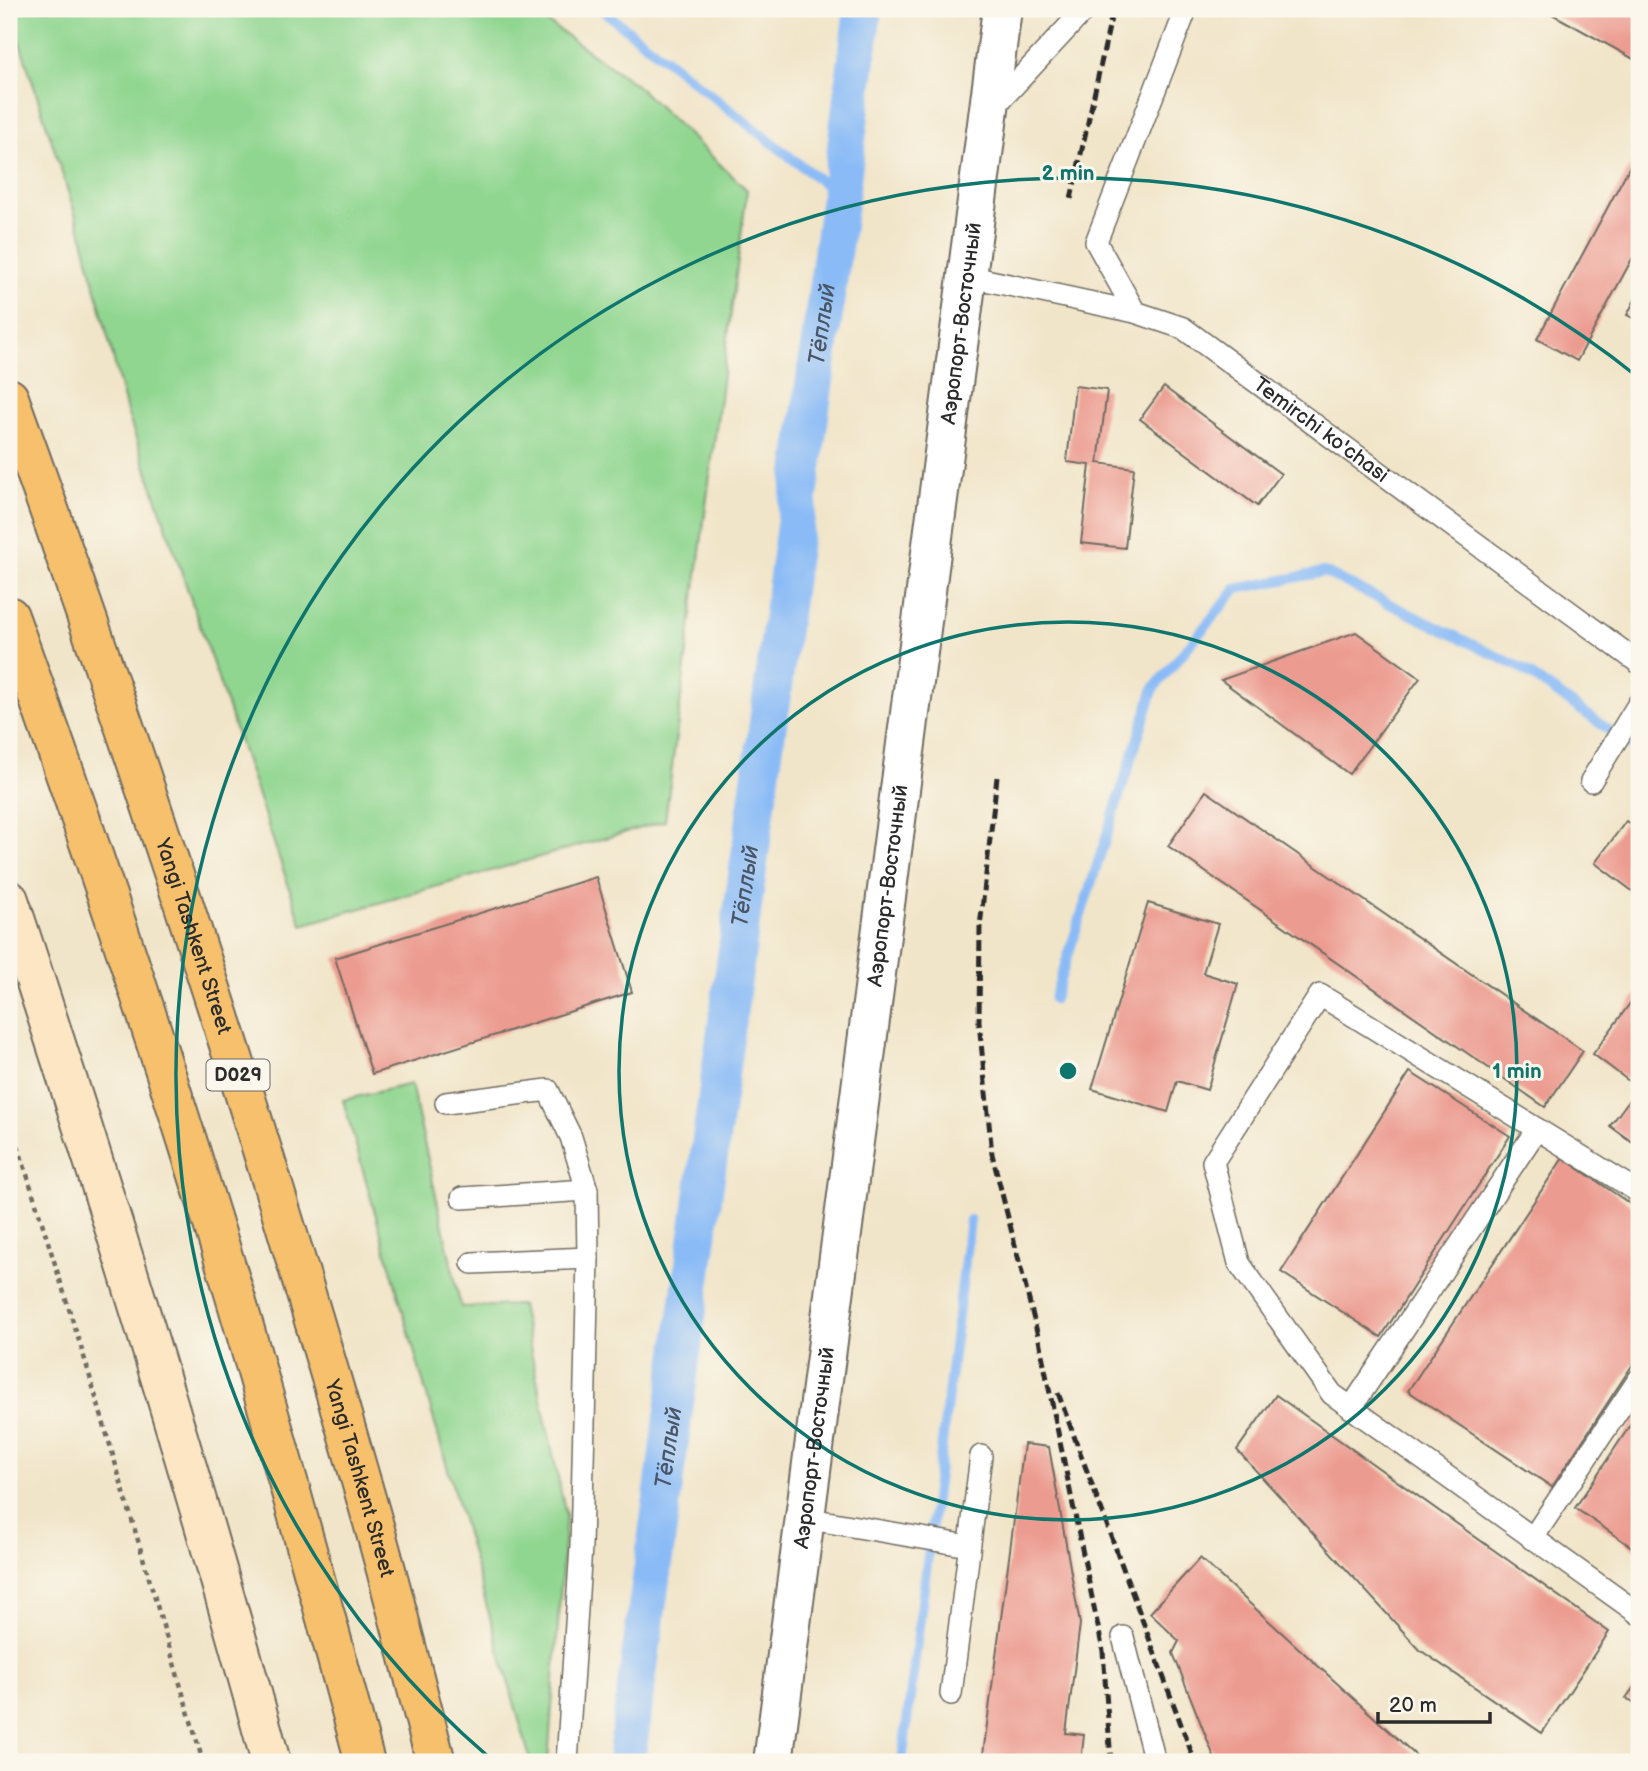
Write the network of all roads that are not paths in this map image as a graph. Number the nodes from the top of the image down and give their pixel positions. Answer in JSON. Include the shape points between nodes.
{"nodes":[{"id":1,"x":1002,"y":9,"type":"edge"},
{"id":2,"x":1085,"y":9,"type":"edge"},
{"id":3,"x":1181,"y":9,"type":"edge"},
{"id":4,"x":988,"y":113,"type":"junction"},
{"id":5,"x":967,"y":276,"type":"junction"},
{"id":6,"x":1135,"y":312,"type":"junction"},
{"id":7,"x":9,"y":398,"type":"edge"},
{"id":8,"x":9,"y":616,"type":"edge"},
{"id":9,"x":1639,"y":663,"type":"edge"},
{"id":10,"x":1639,"y":703,"type":"edge"},
{"id":11,"x":1591,"y":781,"type":"dead end"},
{"id":12,"x":9,"y":900,"type":"edge"},
{"id":13,"x":446,"y":1103,"type":"dead end"},
{"id":14,"x":1537,"y":1129,"type":"junction"},
{"id":15,"x":587,"y":1191,"type":"junction"},
{"id":16,"x":1639,"y":1192,"type":"edge"},
{"id":17,"x":461,"y":1198,"type":"dead end"},
{"id":18,"x":588,"y":1258,"type":"junction"},
{"id":19,"x":472,"y":1264,"type":"dead end"},
{"id":20,"x":1639,"y":1379,"type":"edge"},
{"id":21,"x":1351,"y":1408,"type":"junction"},
{"id":22,"x":981,"y":1456,"type":"dead end"},
{"id":23,"x":804,"y":1518,"type":"junction"},
{"id":24,"x":1532,"y":1539,"type":"junction"},
{"id":25,"x":969,"y":1546,"type":"junction"},
{"id":26,"x":1639,"y":1614,"type":"edge"},
{"id":27,"x":1122,"y":1637,"type":"dead end"},
{"id":28,"x":951,"y":1694,"type":"dead end"},
{"id":29,"x":271,"y":1762,"type":"edge"},
{"id":30,"x":365,"y":1762,"type":"edge"},
{"id":31,"x":436,"y":1762,"type":"edge"},
{"id":32,"x":567,"y":1762,"type":"edge"},
{"id":33,"x":773,"y":1762,"type":"edge"},
{"id":34,"x":1155,"y":1762,"type":"edge"}],
"edges":[{"from":1,"to":4,"type":"street","name":"Аэропорт-Восточный"},
{"from":2,"to":4,"type":"lane"},
{"from":3,"to":6,"type":"lane","via":[[1184,15],[1096,242]]},
{"from":4,"to":5,"type":"street","name":"Аэропорт-Восточный"},
{"from":5,"to":6,"type":"lane","name":"Temirchi ko'chasi"},
{"from":5,"to":23,"type":"street","name":"Аэропорт-Восточный"},
{"from":6,"to":9,"type":"lane","name":"Temirchi ko'chasi","via":[[1183,328],[1224,356]]},
{"from":7,"to":31,"type":"highway","name":"Yangi Tashkent Street","number":"D029","via":[[135,760],[297,1262]]},
{"from":8,"to":30,"type":"highway","via":[[84,828],[228,1273]]},
{"from":10,"to":11,"type":"lane"},
{"from":12,"to":29,"type":"main road","via":[[158,1363]]},
{"from":13,"to":15,"type":"lane","via":[[548,1090],[571,1137]]},
{"from":14,"to":16,"type":"lane"},
{"from":14,"to":21,"type":"lane"},
{"from":14,"to":21,"type":"lane","via":[[1320,995],[1213,1162],[1239,1263],[1332,1394]]},
{"from":15,"to":17,"type":"lane"},
{"from":15,"to":18,"type":"lane"},
{"from":18,"to":19,"type":"lane"},
{"from":18,"to":32,"type":"lane","via":[[581,1547]]},
{"from":20,"to":24,"type":"lane"},
{"from":21,"to":24,"type":"lane"},
{"from":22,"to":25,"type":"lane"},
{"from":23,"to":25,"type":"lane"},
{"from":23,"to":33,"type":"street","name":"Аэропорт-Восточный"},
{"from":24,"to":26,"type":"lane"},
{"from":25,"to":28,"type":"lane"},
{"from":27,"to":34,"type":"lane"}]}
